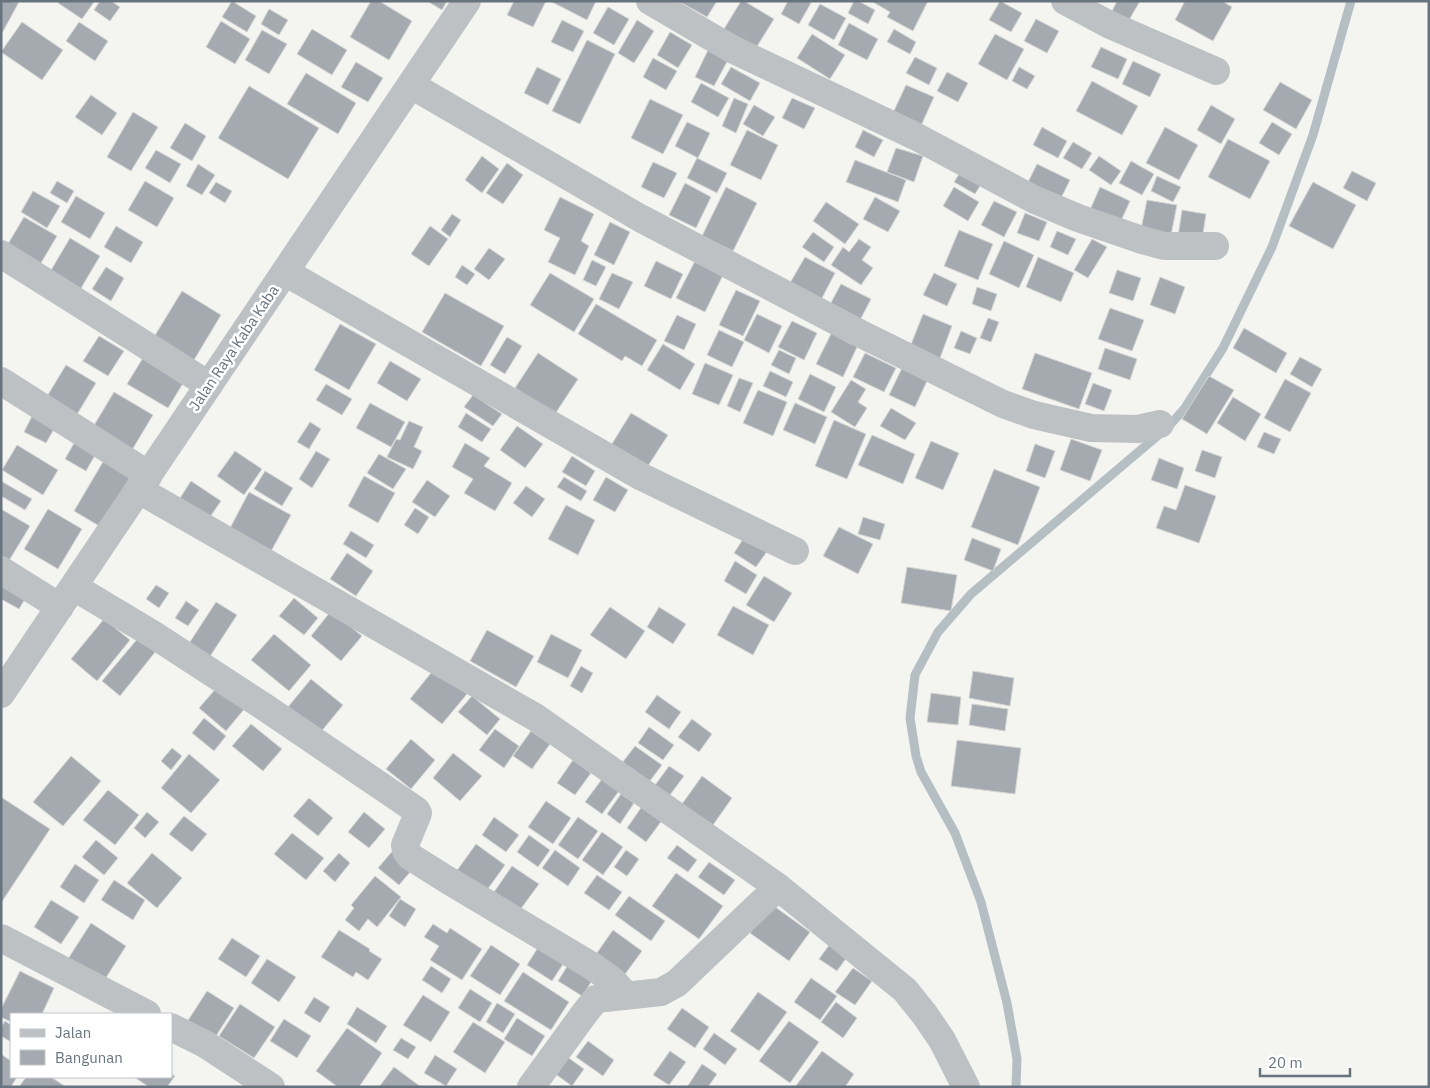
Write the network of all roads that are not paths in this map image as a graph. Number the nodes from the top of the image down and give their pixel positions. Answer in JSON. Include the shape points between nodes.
{"nodes":[{"id":1,"x":467,"y":1,"type":"edge"},
{"id":2,"x":650,"y":1,"type":"edge"},
{"id":3,"x":1064,"y":1,"type":"edge"},
{"id":4,"x":1216,"y":71,"type":"dead end"},
{"id":5,"x":411,"y":84,"type":"junction"},
{"id":6,"x":1215,"y":246,"type":"dead end"},
{"id":7,"x":1,"y":254,"type":"edge"},
{"id":8,"x":285,"y":272,"type":"junction"},
{"id":9,"x":1,"y":381,"type":"edge"},
{"id":10,"x":209,"y":385,"type":"junction"},
{"id":11,"x":1160,"y":424,"type":"dead end"},
{"id":12,"x":144,"y":483,"type":"junction"},
{"id":13,"x":794,"y":551,"type":"dead end"},
{"id":14,"x":1,"y":570,"type":"edge"},
{"id":15,"x":67,"y":597,"type":"junction"},
{"id":16,"x":1,"y":694,"type":"edge"},
{"id":17,"x":778,"y":886,"type":"junction"},
{"id":18,"x":1,"y":938,"type":"edge"},
{"id":19,"x":626,"y":995,"type":"junction"},
{"id":20,"x":145,"y":1013,"type":"edge"},
{"id":21,"x":172,"y":1028,"type":"edge"},
{"id":22,"x":271,"y":1087,"type":"edge"},
{"id":23,"x":531,"y":1087,"type":"edge"},
{"id":24,"x":966,"y":1087,"type":"edge"}],
"edges":[{"from":1,"to":5,"type":"street","name":"Jalan Raya Kaba Kaba"},
{"from":2,"to":6,"type":"street","via":[[730,48],[915,136],[1033,199],[1078,218],[1164,246]]},
{"from":3,"to":4,"type":"street","via":[[1110,25]]},
{"from":5,"to":8,"type":"street","name":"Jalan Raya Kaba Kaba"},
{"from":5,"to":11,"type":"street","via":[[640,218],[1003,404],[1091,428],[1138,429]]},
{"from":7,"to":10,"type":"street"},
{"from":8,"to":10,"type":"street","name":"Jalan Raya Kaba Kaba"},
{"from":8,"to":13,"type":"street","via":[[642,477]]},
{"from":9,"to":12,"type":"street"},
{"from":10,"to":12,"type":"street","name":"Jalan Raya Kaba Kaba"},
{"from":12,"to":15,"type":"street","name":"Jalan Raya Kaba Kaba"},
{"from":12,"to":17,"type":"street","via":[[534,717]]},
{"from":14,"to":15,"type":"street"},
{"from":15,"to":16,"type":"street","name":"Jalan Raya Kaba Kaba"},
{"from":15,"to":19,"type":"street","via":[[180,651],[416,810],[418,816],[405,845],[411,857],[592,966]]},
{"from":17,"to":19,"type":"street","via":[[677,983],[661,992]]},
{"from":17,"to":24,"type":"street","via":[[905,990],[942,1040]]},
{"from":18,"to":20,"type":"street"},
{"from":19,"to":23,"type":"street","via":[[596,999]]},
{"from":21,"to":22,"type":"street","via":[[205,1044]]}]}
